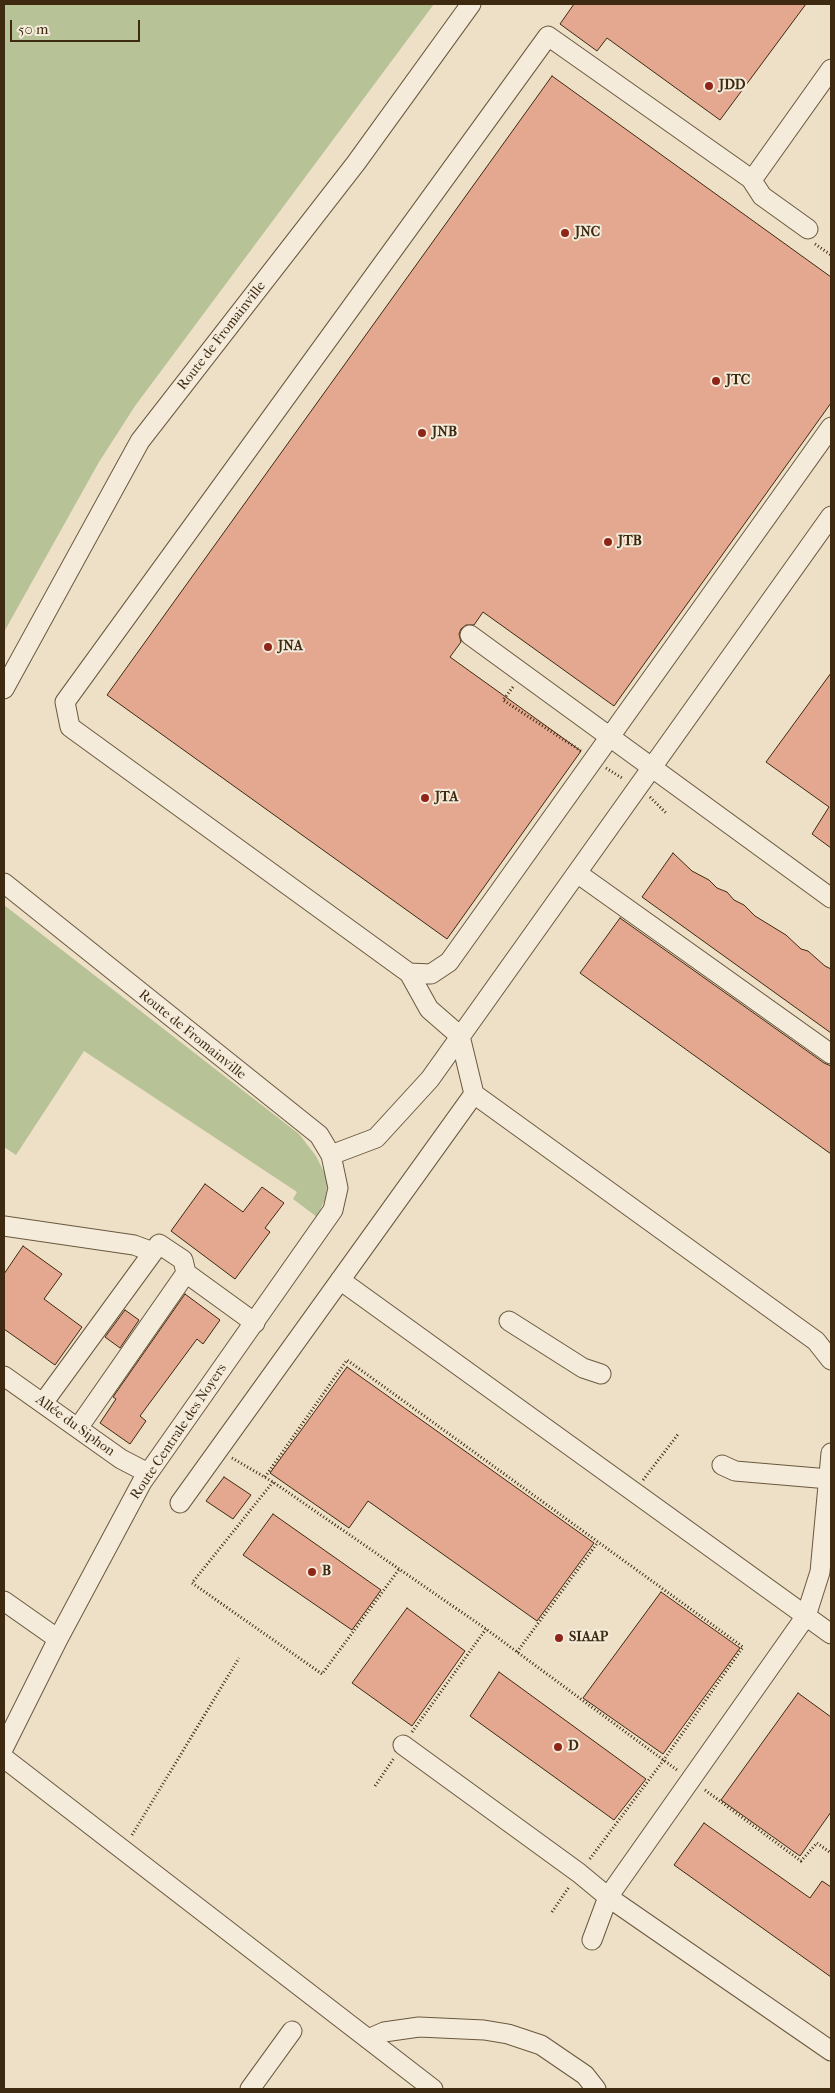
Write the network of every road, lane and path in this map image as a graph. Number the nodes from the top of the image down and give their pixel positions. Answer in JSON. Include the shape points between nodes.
{"nodes":[{"id":1,"x":471,"y":4,"type":"edge"},
{"id":2,"x":831,"y":68,"type":"edge"},
{"id":3,"x":751,"y":179,"type":"junction"},
{"id":4,"x":808,"y":229,"type":"dead end"},
{"id":5,"x":831,"y":427,"type":"edge"},
{"id":6,"x":831,"y":516,"type":"edge"},
{"id":7,"x":470,"y":635,"type":"dead end"},
{"id":8,"x":523,"y":672,"type":"junction"},
{"id":9,"x":4,"y":689,"type":"edge"},
{"id":10,"x":610,"y":736,"type":"junction"},
{"id":11,"x":584,"y":753,"type":"dead end"},
{"id":12,"x":652,"y":768,"type":"junction"},
{"id":13,"x":577,"y":873,"type":"junction"},
{"id":14,"x":4,"y":883,"type":"edge"},
{"id":15,"x":831,"y":898,"type":"edge"},
{"id":16,"x":409,"y":973,"type":"junction"},
{"id":17,"x":460,"y":1036,"type":"junction"},
{"id":18,"x":831,"y":1054,"type":"edge"},
{"id":19,"x":474,"y":1094,"type":"junction"},
{"id":20,"x":332,"y":1155,"type":"junction"},
{"id":21,"x":333,"y":1210,"type":"joint"},
{"id":22,"x":4,"y":1226,"type":"edge"},
{"id":23,"x":152,"y":1252,"type":"junction"},
{"id":24,"x":186,"y":1273,"type":"junction"},
{"id":25,"x":340,"y":1280,"type":"junction"},
{"id":26,"x":509,"y":1321,"type":"dead end"},
{"id":27,"x":254,"y":1323,"type":"junction"},
{"id":28,"x":831,"y":1360,"type":"edge"},
{"id":29,"x":601,"y":1374,"type":"dead end"},
{"id":30,"x":4,"y":1376,"type":"edge"},
{"id":31,"x":43,"y":1403,"type":"junction"},
{"id":32,"x":78,"y":1428,"type":"junction"},
{"id":33,"x":679,"y":1433,"type":"dead end"},
{"id":34,"x":218,"y":1449,"type":"junction"},
{"id":35,"x":831,"y":1453,"type":"edge"},
{"id":36,"x":722,"y":1465,"type":"dead end"},
{"id":37,"x":148,"y":1473,"type":"junction"},
{"id":38,"x":264,"y":1477,"type":"junction"},
{"id":39,"x":829,"y":1479,"type":"junction"},
{"id":40,"x":273,"y":1482,"type":"junction"},
{"id":41,"x":634,"y":1492,"type":"junction"},
{"id":42,"x":180,"y":1503,"type":"dead end"},
{"id":43,"x":598,"y":1542,"type":"junction"},
{"id":44,"x":400,"y":1568,"type":"junction"},
{"id":45,"x":4,"y":1601,"type":"edge"},
{"id":46,"x":806,"y":1616,"type":"junction"},
{"id":47,"x":486,"y":1629,"type":"junction"},
{"id":48,"x":831,"y":1634,"type":"edge"},
{"id":49,"x":58,"y":1639,"type":"junction"},
{"id":50,"x":517,"y":1652,"type":"junction"},
{"id":51,"x":239,"y":1658,"type":"dead end"},
{"id":52,"x":403,"y":1745,"type":"junction"},
{"id":53,"x":4,"y":1747,"type":"edge"},
{"id":54,"x":4,"y":1758,"type":"edge"},
{"id":55,"x":663,"y":1761,"type":"junction"},
{"id":56,"x":690,"y":1779,"type":"junction"},
{"id":57,"x":374,"y":1786,"type":"dead end"},
{"id":58,"x":123,"y":1850,"type":"junction"},
{"id":59,"x":831,"y":1853,"type":"edge"},
{"id":60,"x":579,"y":1873,"type":"junction"},
{"id":61,"x":608,"y":1897,"type":"junction"},
{"id":62,"x":552,"y":1912,"type":"dead end"},
{"id":63,"x":592,"y":1940,"type":"dead end"},
{"id":64,"x":292,"y":2031,"type":"dead end"},
{"id":65,"x":368,"y":2039,"type":"junction"},
{"id":66,"x":831,"y":2051,"type":"edge"},
{"id":67,"x":250,"y":2089,"type":"edge"},
{"id":68,"x":433,"y":2089,"type":"edge"},
{"id":69,"x":596,"y":2089,"type":"edge"}],
"edges":[{"from":1,"to":9,"type":"street","name":"Route de Fromainville","via":[[356,163],[140,441]]},
{"from":2,"to":3,"type":"street"},
{"from":3,"to":4,"type":"street","via":[[762,196]]},
{"from":3,"to":16,"type":"street","via":[[548,36],[65,702],[70,726]]},
{"from":5,"to":10,"type":"street"},
{"from":6,"to":12,"type":"street"},
{"from":7,"to":8,"type":"street"},
{"from":8,"to":10,"type":"street"},
{"from":8,"to":11,"type":"path","via":[[503,700]]},
{"from":10,"to":12,"type":"street"},
{"from":10,"to":16,"type":"street","via":[[449,962],[431,974]]},
{"from":12,"to":13,"type":"street"},
{"from":12,"to":15,"type":"street"},
{"from":13,"to":17,"type":"street"},
{"from":13,"to":18,"type":"street"},
{"from":14,"to":20,"type":"street","name":"Route de Fromainville","via":[[318,1135]]},
{"from":16,"to":17,"type":"street","via":[[429,1008]]},
{"from":17,"to":19,"type":"street"},
{"from":17,"to":20,"type":"street","via":[[430,1079],[376,1138]]},
{"from":19,"to":25,"type":"street"},
{"from":19,"to":28,"type":"street","via":[[816,1341]]},
{"from":20,"to":21,"type":"street","name":"Route de Fromainville","via":[[338,1188]]},
{"from":21,"to":27,"type":"street","name":"Route Centrale des Noyers"},
{"from":22,"to":23,"type":"street","via":[[134,1245]]},
{"from":23,"to":24,"type":"street","via":[[159,1244],[183,1260]]},
{"from":23,"to":31,"type":"street"},
{"from":24,"to":27,"type":"street"},
{"from":24,"to":32,"type":"street"},
{"from":25,"to":34,"type":"street"},
{"from":25,"to":41,"type":"street"},
{"from":26,"to":29,"type":"street","via":[[583,1368]]},
{"from":27,"to":37,"type":"street","name":"Route Centrale des Noyers"},
{"from":30,"to":31,"type":"street","name":"Allée du Siphon"},
{"from":31,"to":32,"type":"street","name":"Allée du Siphon"},
{"from":32,"to":37,"type":"street","name":"Allée du Siphon","via":[[121,1459]]},
{"from":33,"to":41,"type":"path"},
{"from":34,"to":38,"type":"path"},
{"from":34,"to":42,"type":"street"},
{"from":35,"to":39,"type":"street"},
{"from":36,"to":39,"type":"street","via":[[735,1471]]},
{"from":37,"to":49,"type":"street","name":"Route Centrale des Noyers"},
{"from":38,"to":40,"type":"path"},
{"from":38,"to":43,"type":"path","via":[[347,1360]]},
{"from":39,"to":46,"type":"street","via":[[820,1572]]},
{"from":40,"to":44,"type":"path"},
{"from":40,"to":44,"type":"path","via":[[192,1584],[322,1674]]},
{"from":41,"to":46,"type":"street"},
{"from":43,"to":50,"type":"path"},
{"from":43,"to":55,"type":"path","via":[[743,1648]]},
{"from":44,"to":47,"type":"path"},
{"from":45,"to":49,"type":"street"},
{"from":46,"to":48,"type":"street"},
{"from":46,"to":56,"type":"street"},
{"from":47,"to":50,"type":"path"},
{"from":47,"to":52,"type":"path"},
{"from":49,"to":53,"type":"street","name":"Route Centrale des Noyers"},
{"from":50,"to":55,"type":"path"},
{"from":51,"to":58,"type":"path"},
{"from":52,"to":57,"type":"path"},
{"from":52,"to":60,"type":"street"},
{"from":54,"to":58,"type":"street"},
{"from":55,"to":56,"type":"path"},
{"from":55,"to":60,"type":"path"},
{"from":56,"to":59,"type":"path","via":[[801,1861],[817,1843]]},
{"from":56,"to":61,"type":"street"},
{"from":58,"to":65,"type":"street"},
{"from":60,"to":61,"type":"street"},
{"from":60,"to":62,"type":"path"},
{"from":61,"to":63,"type":"street"},
{"from":61,"to":66,"type":"street"},
{"from":64,"to":67,"type":"street"},
{"from":65,"to":68,"type":"street"},
{"from":65,"to":69,"type":"street","via":[[384,2032],[419,2027],[508,2034],[541,2045],[585,2075]]}]}
